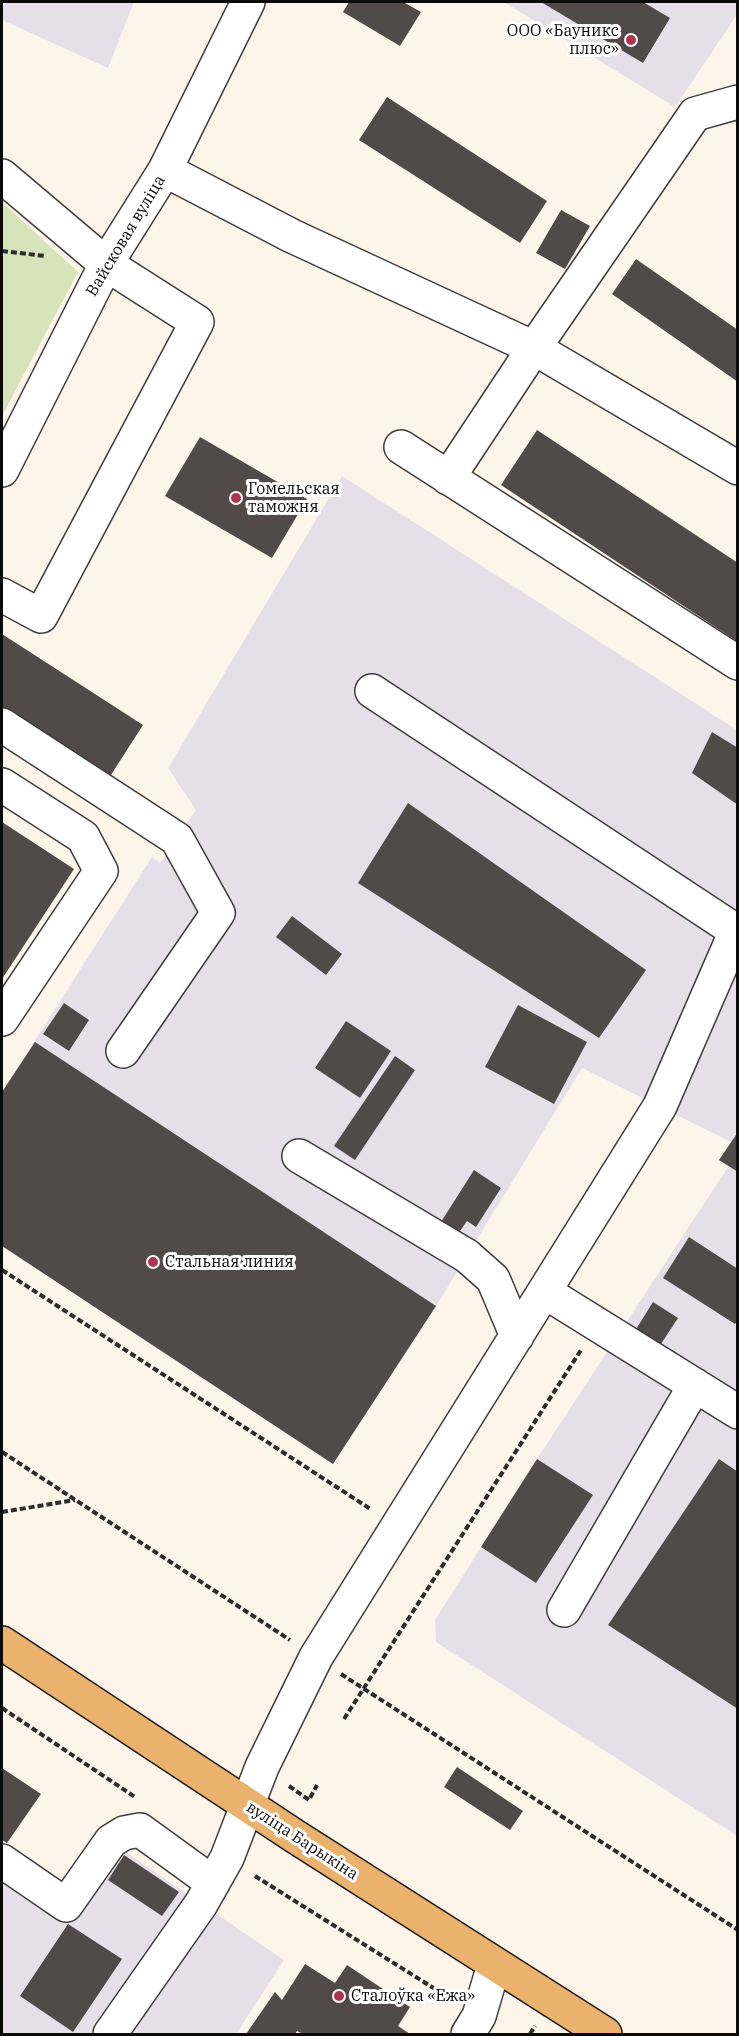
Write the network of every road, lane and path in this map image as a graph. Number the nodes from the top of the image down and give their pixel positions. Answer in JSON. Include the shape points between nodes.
{"nodes":[{"id":1,"x":248,"y":2,"type":"edge"},
{"id":2,"x":738,"y":102,"type":"edge"},
{"id":3,"x":165,"y":170,"type":"junction"},
{"id":4,"x":2,"y":176,"type":"edge"},
{"id":5,"x":106,"y":264,"type":"junction"},
{"id":6,"x":534,"y":348,"type":"junction"},
{"id":7,"x":401,"y":447,"type":"dead end"},
{"id":8,"x":738,"y":468,"type":"edge"},
{"id":9,"x":2,"y":470,"type":"edge"},
{"id":10,"x":448,"y":478,"type":"junction"},
{"id":11,"x":2,"y":595,"type":"edge"},
{"id":12,"x":738,"y":663,"type":"edge"},
{"id":13,"x":372,"y":691,"type":"dead end"},
{"id":14,"x":2,"y":726,"type":"edge"},
{"id":15,"x":2,"y":785,"type":"edge"},
{"id":16,"x":2,"y":1019,"type":"edge"},
{"id":17,"x":123,"y":1051,"type":"dead end"},
{"id":18,"x":299,"y":1156,"type":"dead end"},
{"id":19,"x":2,"y":1270,"type":"edge"},
{"id":20,"x":545,"y":1292,"type":"junction"},
{"id":21,"x":598,"y":1324,"type":"junction"},
{"id":22,"x":518,"y":1336,"type":"junction"},
{"id":23,"x":695,"y":1385,"type":"junction"},
{"id":24,"x":734,"y":1402,"type":"edge"},
{"id":25,"x":2,"y":1452,"type":"edge"},
{"id":26,"x":76,"y":1500,"type":"junction"},
{"id":27,"x":2,"y":1512,"type":"edge"},
{"id":28,"x":398,"y":1527,"type":"junction"},
{"id":29,"x":564,"y":1610,"type":"dead end"},
{"id":30,"x":2,"y":1643,"type":"edge"},
{"id":31,"x":316,"y":1657,"type":"junction"},
{"id":32,"x":363,"y":1688,"type":"junction"},
{"id":33,"x":344,"y":1719,"type":"dead end"},
{"id":34,"x":247,"y":1805,"type":"junction"},
{"id":35,"x":2,"y":1861,"type":"edge"},
{"id":36,"x":213,"y":1883,"type":"junction"},
{"id":37,"x":738,"y":1930,"type":"edge"},
{"id":38,"x":494,"y":1965,"type":"junction"},
{"id":39,"x":110,"y":2034,"type":"edge"},
{"id":40,"x":468,"y":2034,"type":"edge"},
{"id":41,"x":605,"y":2034,"type":"edge"}],
"edges":[{"from":1,"to":3,"type":"street","name":"Вайсковая вуліца"},
{"from":2,"to":6,"type":"street","via":[[695,114]]},
{"from":3,"to":5,"type":"street","name":"Вайсковая вуліца"},
{"from":3,"to":6,"type":"street","via":[[292,236]]},
{"from":4,"to":5,"type":"street"},
{"from":5,"to":9,"type":"street","name":"Вайсковая вуліца"},
{"from":5,"to":11,"type":"street","via":[[197,322],[41,616]]},
{"from":6,"to":8,"type":"street"},
{"from":6,"to":10,"type":"street"},
{"from":7,"to":10,"type":"street"},
{"from":10,"to":12,"type":"street"},
{"from":13,"to":20,"type":"street","via":[[736,931],[660,1106]]},
{"from":14,"to":17,"type":"street","via":[[177,839],[218,913]]},
{"from":15,"to":16,"type":"street","via":[[83,837],[101,871]]},
{"from":18,"to":22,"type":"street","via":[[467,1256],[493,1279]]},
{"from":19,"to":28,"type":"path"},
{"from":20,"to":21,"type":"street"},
{"from":20,"to":22,"type":"street"},
{"from":21,"to":23,"type":"street"},
{"from":21,"to":32,"type":"path"},
{"from":22,"to":28,"type":"street"},
{"from":23,"to":24,"type":"street"},
{"from":23,"to":29,"type":"street"},
{"from":25,"to":26,"type":"path"},
{"from":26,"to":27,"type":"path"},
{"from":26,"to":31,"type":"path"},
{"from":28,"to":31,"type":"street"},
{"from":30,"to":34,"type":"main road","name":"вуліца Барыкіна"},
{"from":31,"to":32,"type":"path"},
{"from":31,"to":34,"type":"street"},
{"from":32,"to":33,"type":"path"},
{"from":32,"to":37,"type":"path"},
{"from":34,"to":36,"type":"street"},
{"from":34,"to":38,"type":"main road","name":"вуліца Барыкіна"},
{"from":35,"to":36,"type":"street","via":[[66,1905],[111,1841],[140,1830]]},
{"from":36,"to":39,"type":"street"},
{"from":38,"to":40,"type":"street","via":[[479,2016]]},
{"from":38,"to":41,"type":"main road","name":"вуліца Барыкіна"}]}
